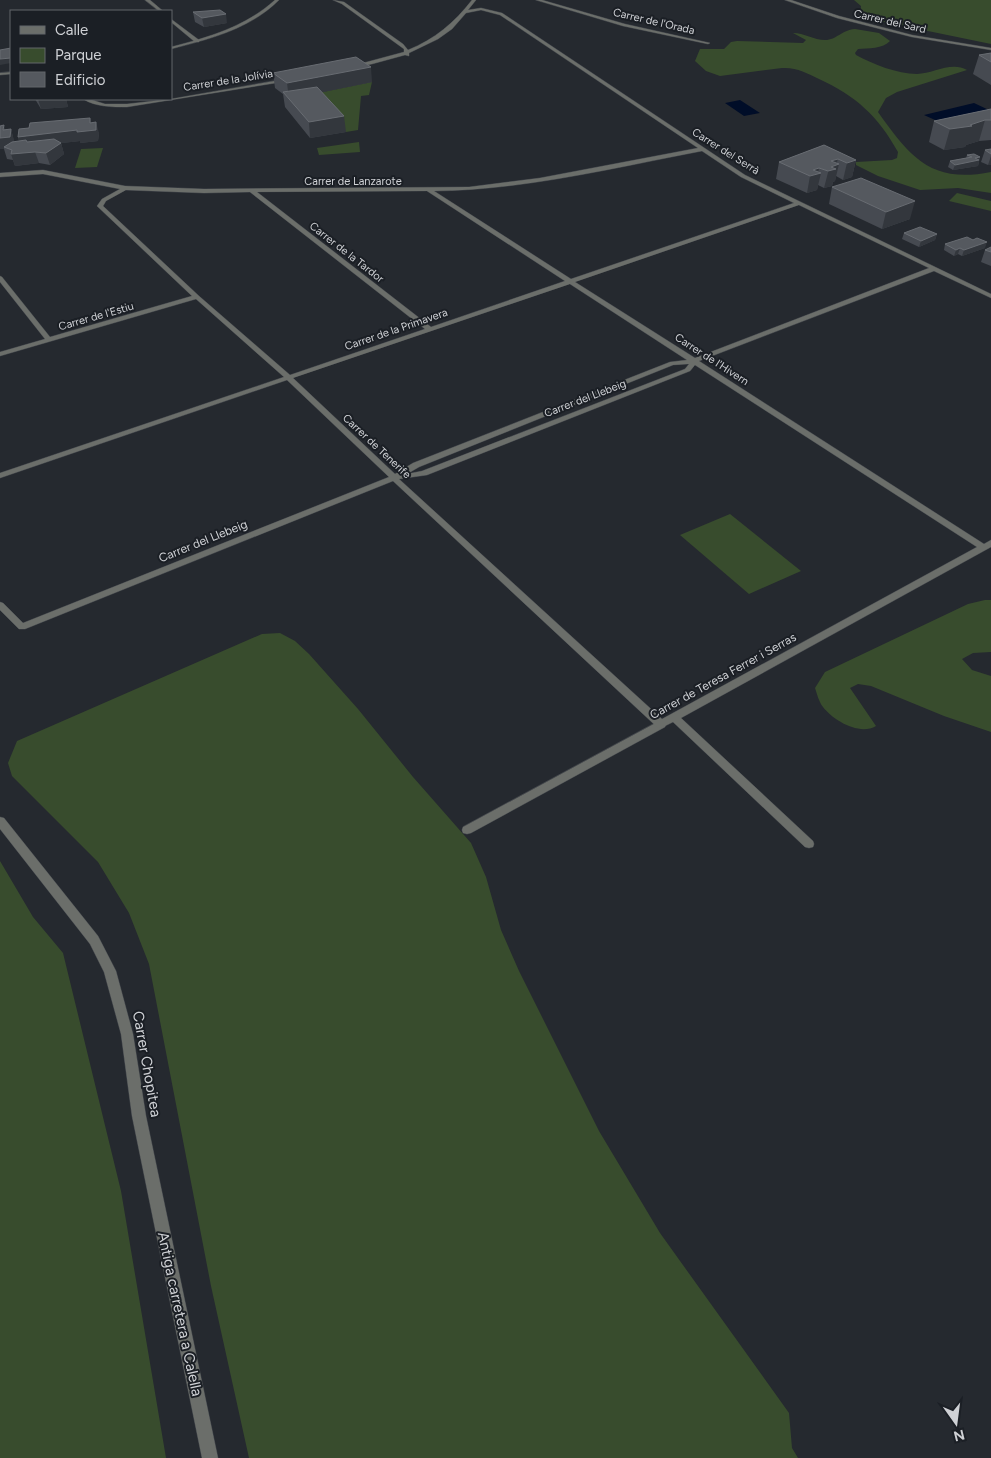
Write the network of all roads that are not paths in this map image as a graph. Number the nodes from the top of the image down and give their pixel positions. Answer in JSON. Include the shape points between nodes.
{"nodes":[{"id":1,"x":147,"y":0,"type":"edge"},
{"id":2,"x":277,"y":0,"type":"edge"},
{"id":3,"x":335,"y":0,"type":"edge"},
{"id":4,"x":474,"y":0,"type":"edge"},
{"id":5,"x":538,"y":0,"type":"edge"},
{"id":6,"x":787,"y":0,"type":"edge"},
{"id":7,"x":483,"y":4,"type":"dead end"},
{"id":8,"x":160,"y":10,"type":"edge"},
{"id":9,"x":493,"y":11,"type":"junction"},
{"id":10,"x":466,"y":12,"type":"junction"},
{"id":11,"x":172,"y":21,"type":"edge"},
{"id":12,"x":197,"y":41,"type":"junction"},
{"id":13,"x":708,"y":43,"type":"dead end"},
{"id":14,"x":401,"y":45,"type":"junction"},
{"id":15,"x":426,"y":45,"type":"junction"},
{"id":16,"x":172,"y":48,"type":"edge"},
{"id":17,"x":991,"y":48,"type":"edge"},
{"id":18,"x":407,"y":54,"type":"junction"},
{"id":19,"x":344,"y":69,"type":"edge"},
{"id":20,"x":297,"y":78,"type":"edge"},
{"id":21,"x":172,"y":99,"type":"edge"},
{"id":22,"x":87,"y":100,"type":"edge"},
{"id":23,"x":161,"y":100,"type":"edge"},
{"id":24,"x":704,"y":150,"type":"junction"},
{"id":25,"x":0,"y":176,"type":"edge"},
{"id":26,"x":125,"y":188,"type":"junction"},
{"id":27,"x":252,"y":191,"type":"junction"},
{"id":28,"x":430,"y":191,"type":"junction"},
{"id":29,"x":800,"y":203,"type":"junction"},
{"id":30,"x":933,"y":269,"type":"junction"},
{"id":31,"x":0,"y":278,"type":"edge"},
{"id":32,"x":571,"y":281,"type":"junction"},
{"id":33,"x":991,"y":296,"type":"edge"},
{"id":34,"x":197,"y":297,"type":"junction"},
{"id":35,"x":430,"y":329,"type":"junction"},
{"id":36,"x":49,"y":340,"type":"junction"},
{"id":37,"x":0,"y":354,"type":"edge"},
{"id":38,"x":694,"y":361,"type":"junction"},
{"id":39,"x":288,"y":377,"type":"junction"},
{"id":40,"x":0,"y":476,"type":"edge"},
{"id":41,"x":394,"y":478,"type":"junction"},
{"id":42,"x":987,"y":545,"type":"edge"},
{"id":43,"x":0,"y":605,"type":"edge"},
{"id":44,"x":674,"y":717,"type":"junction"},
{"id":45,"x":662,"y":724,"type":"junction"},
{"id":46,"x":0,"y":821,"type":"edge"},
{"id":47,"x":467,"y":830,"type":"dead end"},
{"id":48,"x":809,"y":844,"type":"dead end"},
{"id":49,"x":150,"y":1170,"type":"joint"},
{"id":50,"x":210,"y":1458,"type":"edge"}],
"edges":[{"from":1,"to":8,"type":"street"},
{"from":2,"to":12,"type":"street","via":[[247,22]]},
{"from":3,"to":14,"type":"street"},
{"from":4,"to":10,"type":"street"},
{"from":5,"to":13,"type":"street","name":"Carrer de l'Orada","via":[[624,25]]},
{"from":6,"to":17,"type":"street","name":"Carrer del Sard","via":[[903,34]]},
{"from":7,"to":9,"type":"street","name":"Carrer del Serrà"},
{"from":9,"to":10,"type":"street","name":"Carrer del Serrà"},
{"from":9,"to":24,"type":"street","name":"Carrer del Serrà"},
{"from":10,"to":15,"type":"street"},
{"from":11,"to":12,"type":"street"},
{"from":12,"to":16,"type":"street"},
{"from":14,"to":15,"type":"street"},
{"from":14,"to":18,"type":"street"},
{"from":15,"to":18,"type":"street"},
{"from":18,"to":19,"type":"street"},
{"from":20,"to":21,"type":"street","name":"Carrer de la Jolívia"},
{"from":22,"to":23,"type":"street","name":"Carrer de la Jolívia","via":[[110,105]]},
{"from":24,"to":28,"type":"street","name":"Carrer de Lanzarote","via":[[492,188]]},
{"from":24,"to":29,"type":"street","name":"Carrer del Serrà","via":[[742,176]]},
{"from":25,"to":26,"type":"street","name":"Carrer de Lanzarote","via":[[43,172]]},
{"from":26,"to":27,"type":"street","name":"Carrer de Lanzarote"},
{"from":26,"to":34,"type":"street","name":"Carrer de Tenerife","via":[[104,200],[100,206]]},
{"from":27,"to":28,"type":"street","name":"Carrer de Lanzarote"},
{"from":27,"to":35,"type":"street","name":"Carrer de la Tardor"},
{"from":28,"to":32,"type":"street","name":"Carrer de l'Hivern"},
{"from":29,"to":30,"type":"street","name":"Carrer del Serrà"},
{"from":29,"to":32,"type":"street","name":"Carrer de la Primavera"},
{"from":30,"to":33,"type":"street","name":"Carrer del Serrà"},
{"from":30,"to":38,"type":"street","name":"Carrer del Llebeig"},
{"from":31,"to":36,"type":"street"},
{"from":32,"to":35,"type":"street","name":"Carrer de la Primavera"},
{"from":32,"to":38,"type":"street","name":"Carrer de l'Hivern"},
{"from":34,"to":36,"type":"street","name":"Carrer de l'Estiu"},
{"from":34,"to":39,"type":"street","name":"Carrer de Tenerife"},
{"from":35,"to":39,"type":"street","name":"Carrer de la Primavera"},
{"from":36,"to":37,"type":"street","name":"Carrer de l'Estiu"},
{"from":38,"to":41,"type":"street","name":"Carrer del Llebeig","via":[[672,363],[416,465]]},
{"from":38,"to":41,"type":"street","name":"Carrer del Llebeig","via":[[688,370],[424,473]]},
{"from":38,"to":42,"type":"street","name":"Carrer de l'Hivern"},
{"from":39,"to":40,"type":"street","name":"Carrer de la Primavera"},
{"from":39,"to":41,"type":"street","name":"Carrer de Tenerife"},
{"from":41,"to":43,"type":"street","name":"Carrer del Llebeig","via":[[22,627]]},
{"from":41,"to":45,"type":"street","name":"Carrer de Tenerife"},
{"from":42,"to":44,"type":"street","name":"Carrer de Teresa Ferrer i Serras"},
{"from":44,"to":45,"type":"street","name":"Carrer de Teresa Ferrer i Serras"},
{"from":44,"to":48,"type":"street"},
{"from":45,"to":47,"type":"street","name":"Carrer de Teresa Ferrer i Serras"},
{"from":46,"to":49,"type":"street","name":"Carrer Chopitea","via":[[94,940],[110,971],[127,1034]]},
{"from":49,"to":50,"type":"street","name":"Antiga carretera a Calella"}]}
